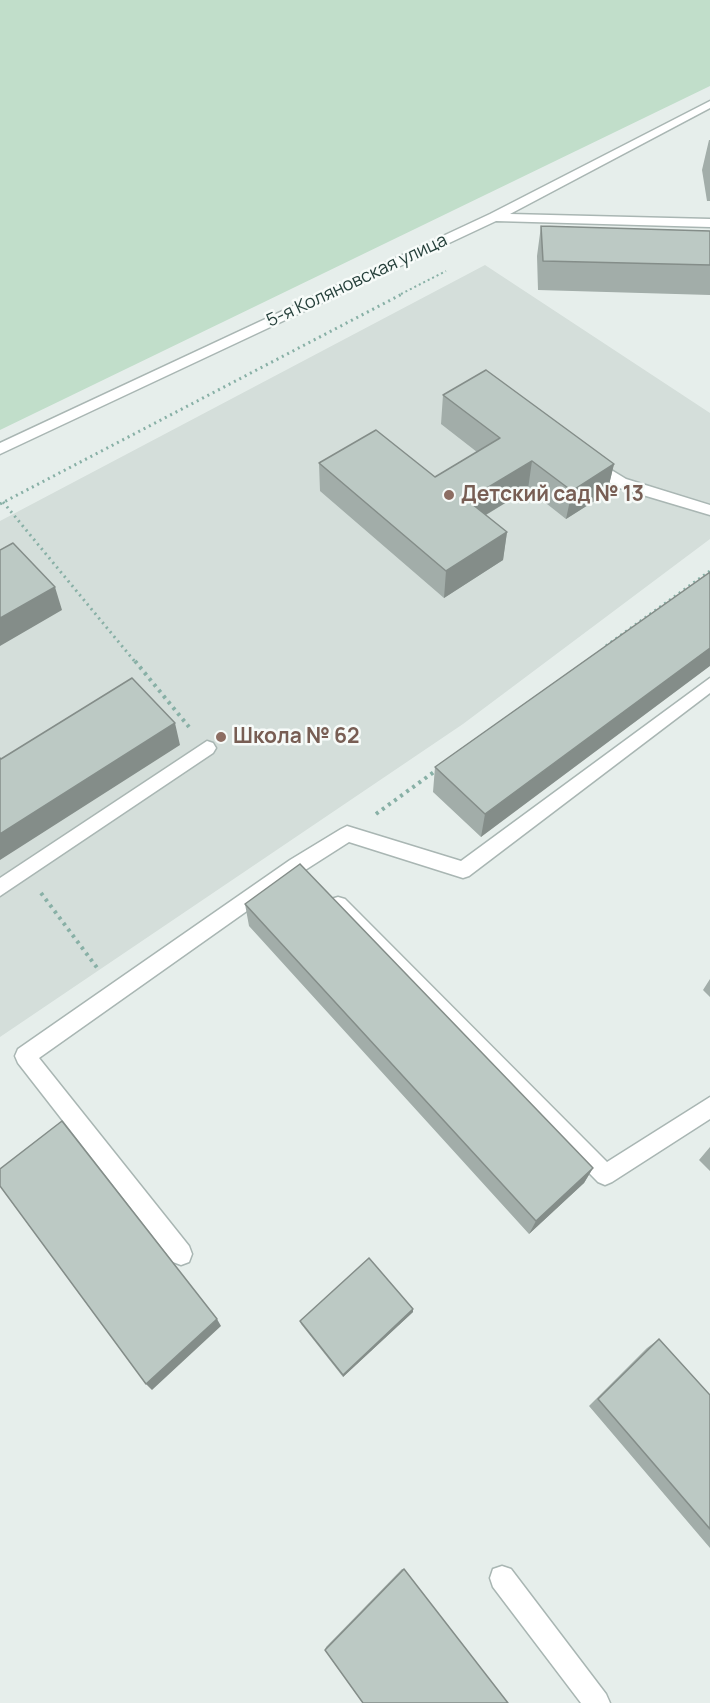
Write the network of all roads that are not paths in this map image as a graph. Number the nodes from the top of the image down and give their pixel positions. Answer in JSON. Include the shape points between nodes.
{"nodes":[{"id":1,"x":710,"y":104,"type":"edge"},
{"id":2,"x":494,"y":217,"type":"junction"},
{"id":3,"x":710,"y":223,"type":"edge"},
{"id":4,"x":0,"y":449,"type":"edge"},
{"id":5,"x":573,"y":450,"type":"edge"},
{"id":6,"x":710,"y":510,"type":"edge"},
{"id":7,"x":710,"y":684,"type":"edge"},
{"id":8,"x":207,"y":748,"type":"road end"},
{"id":9,"x":296,"y":866,"type":"junction"},
{"id":10,"x":0,"y":888,"type":"edge"},
{"id":11,"x":710,"y":1107,"type":"edge"},
{"id":12,"x":181,"y":1254,"type":"dead end"},
{"id":13,"x":502,"y":1578,"type":"dead end"},
{"id":14,"x":597,"y":1703,"type":"edge"}],
"edges":[{"from":1,"to":2,"type":"street","name":"5-я Коляновская улица"},
{"from":2,"to":3,"type":"street"},
{"from":2,"to":4,"type":"street","name":"5-я Коляновская улица"},
{"from":5,"to":6,"type":"street","via":[[621,483]]},
{"from":7,"to":9,"type":"street","via":[[464,870],[347,834]]},
{"from":8,"to":10,"type":"street"},
{"from":9,"to":11,"type":"street","via":[[605,1175]]},
{"from":9,"to":12,"type":"street","via":[[25,1056]]},
{"from":13,"to":14,"type":"street"}]}
